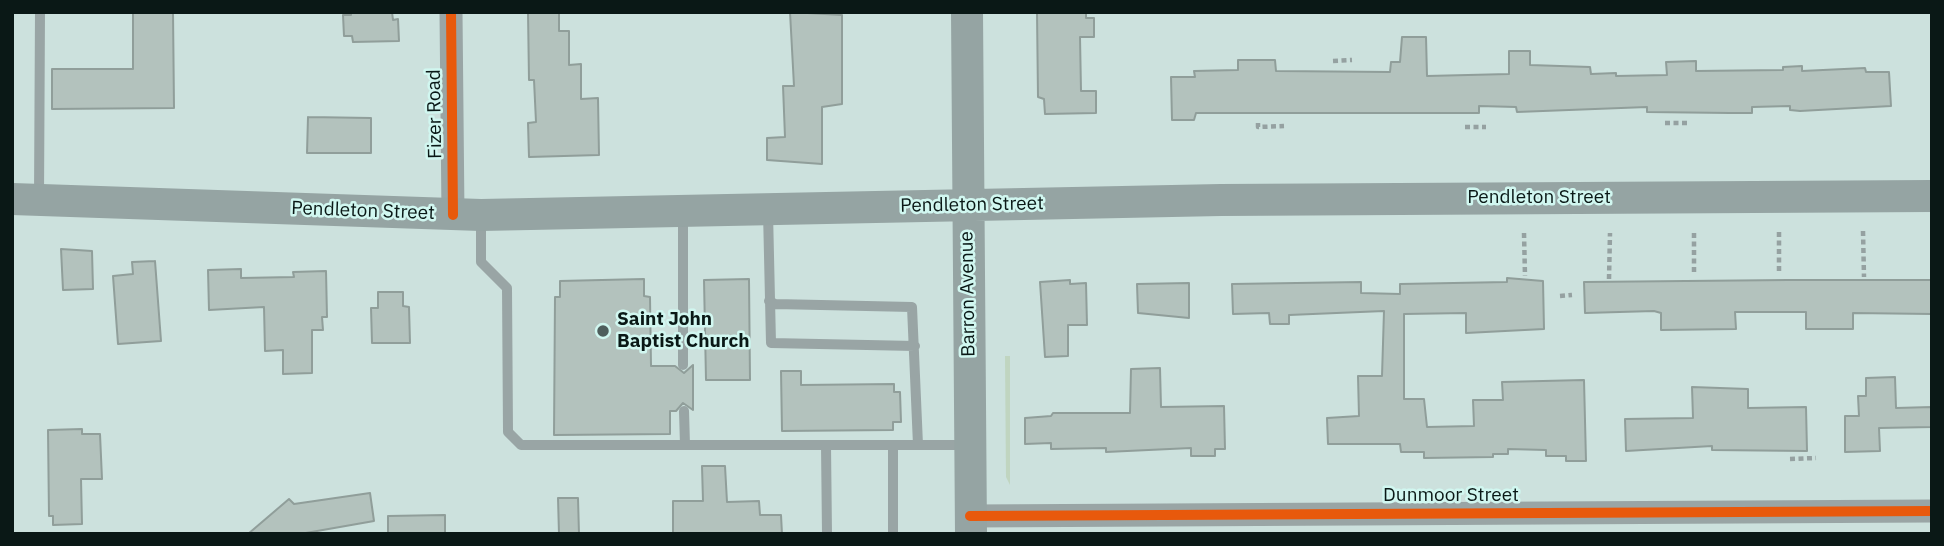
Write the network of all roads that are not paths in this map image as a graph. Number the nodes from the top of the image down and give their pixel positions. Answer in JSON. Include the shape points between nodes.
{"nodes":[{"id":1,"x":40,"y":12,"type":"edge"},
{"id":2,"x":451,"y":12,"type":"edge"},
{"id":3,"x":967,"y":12,"type":"edge"},
{"id":4,"x":1932,"y":196,"type":"edge"},
{"id":5,"x":26,"y":199,"type":"edge"},
{"id":6,"x":967,"y":204,"type":"junction"},
{"id":7,"x":768,"y":210,"type":"junction"},
{"id":8,"x":683,"y":212,"type":"junction"},
{"id":9,"x":467,"y":215,"type":"junction"},
{"id":10,"x":769,"y":301,"type":"junction"},
{"id":11,"x":915,"y":345,"type":"junction"},
{"id":12,"x":684,"y":365,"type":"dead end"},
{"id":13,"x":684,"y":411,"type":"dead end"},
{"id":14,"x":893,"y":444,"type":"junction"},
{"id":15,"x":970,"y":444,"type":"junction"},
{"id":16,"x":685,"y":445,"type":"junction"},
{"id":17,"x":826,"y":445,"type":"junction"},
{"id":18,"x":918,"y":445,"type":"junction"},
{"id":19,"x":1932,"y":511,"type":"edge"},
{"id":20,"x":970,"y":525,"type":"edge"},
{"id":21,"x":827,"y":534,"type":"edge"},
{"id":22,"x":894,"y":534,"type":"edge"}],
"edges":[{"from":1,"to":5,"type":"lane"},
{"from":2,"to":9,"type":"street","name":"Fizer Road"},
{"from":3,"to":6,"type":"main road","name":"Barron Avenue"},
{"from":4,"to":6,"type":"main road","name":"Pendleton Street"},
{"from":5,"to":9,"type":"main road","name":"Pendleton Street"},
{"from":6,"to":7,"type":"main road","name":"Pendleton Street"},
{"from":6,"to":15,"type":"main road","name":"Barron Avenue"},
{"from":7,"to":8,"type":"main road","name":"Pendleton Street"},
{"from":7,"to":10,"type":"lane"},
{"from":8,"to":9,"type":"main road","name":"Pendleton Street"},
{"from":8,"to":12,"type":"lane"},
{"from":9,"to":16,"type":"lane","via":[[481,262],[507,288],[508,432],[512,438],[521,445]]},
{"from":10,"to":11,"type":"lane","via":[[908,306],[914,310]]},
{"from":10,"to":11,"type":"lane","via":[[769,340],[775,345]]},
{"from":11,"to":18,"type":"lane"},
{"from":13,"to":16,"type":"lane"},
{"from":14,"to":17,"type":"lane"},
{"from":14,"to":18,"type":"lane"},
{"from":14,"to":22,"type":"lane"},
{"from":15,"to":18,"type":"lane"},
{"from":15,"to":20,"type":"main road","name":"Barron Avenue"},
{"from":16,"to":17,"type":"lane"},
{"from":17,"to":21,"type":"lane"},
{"from":19,"to":20,"type":"street","name":"Dunmoor Street"}]}
